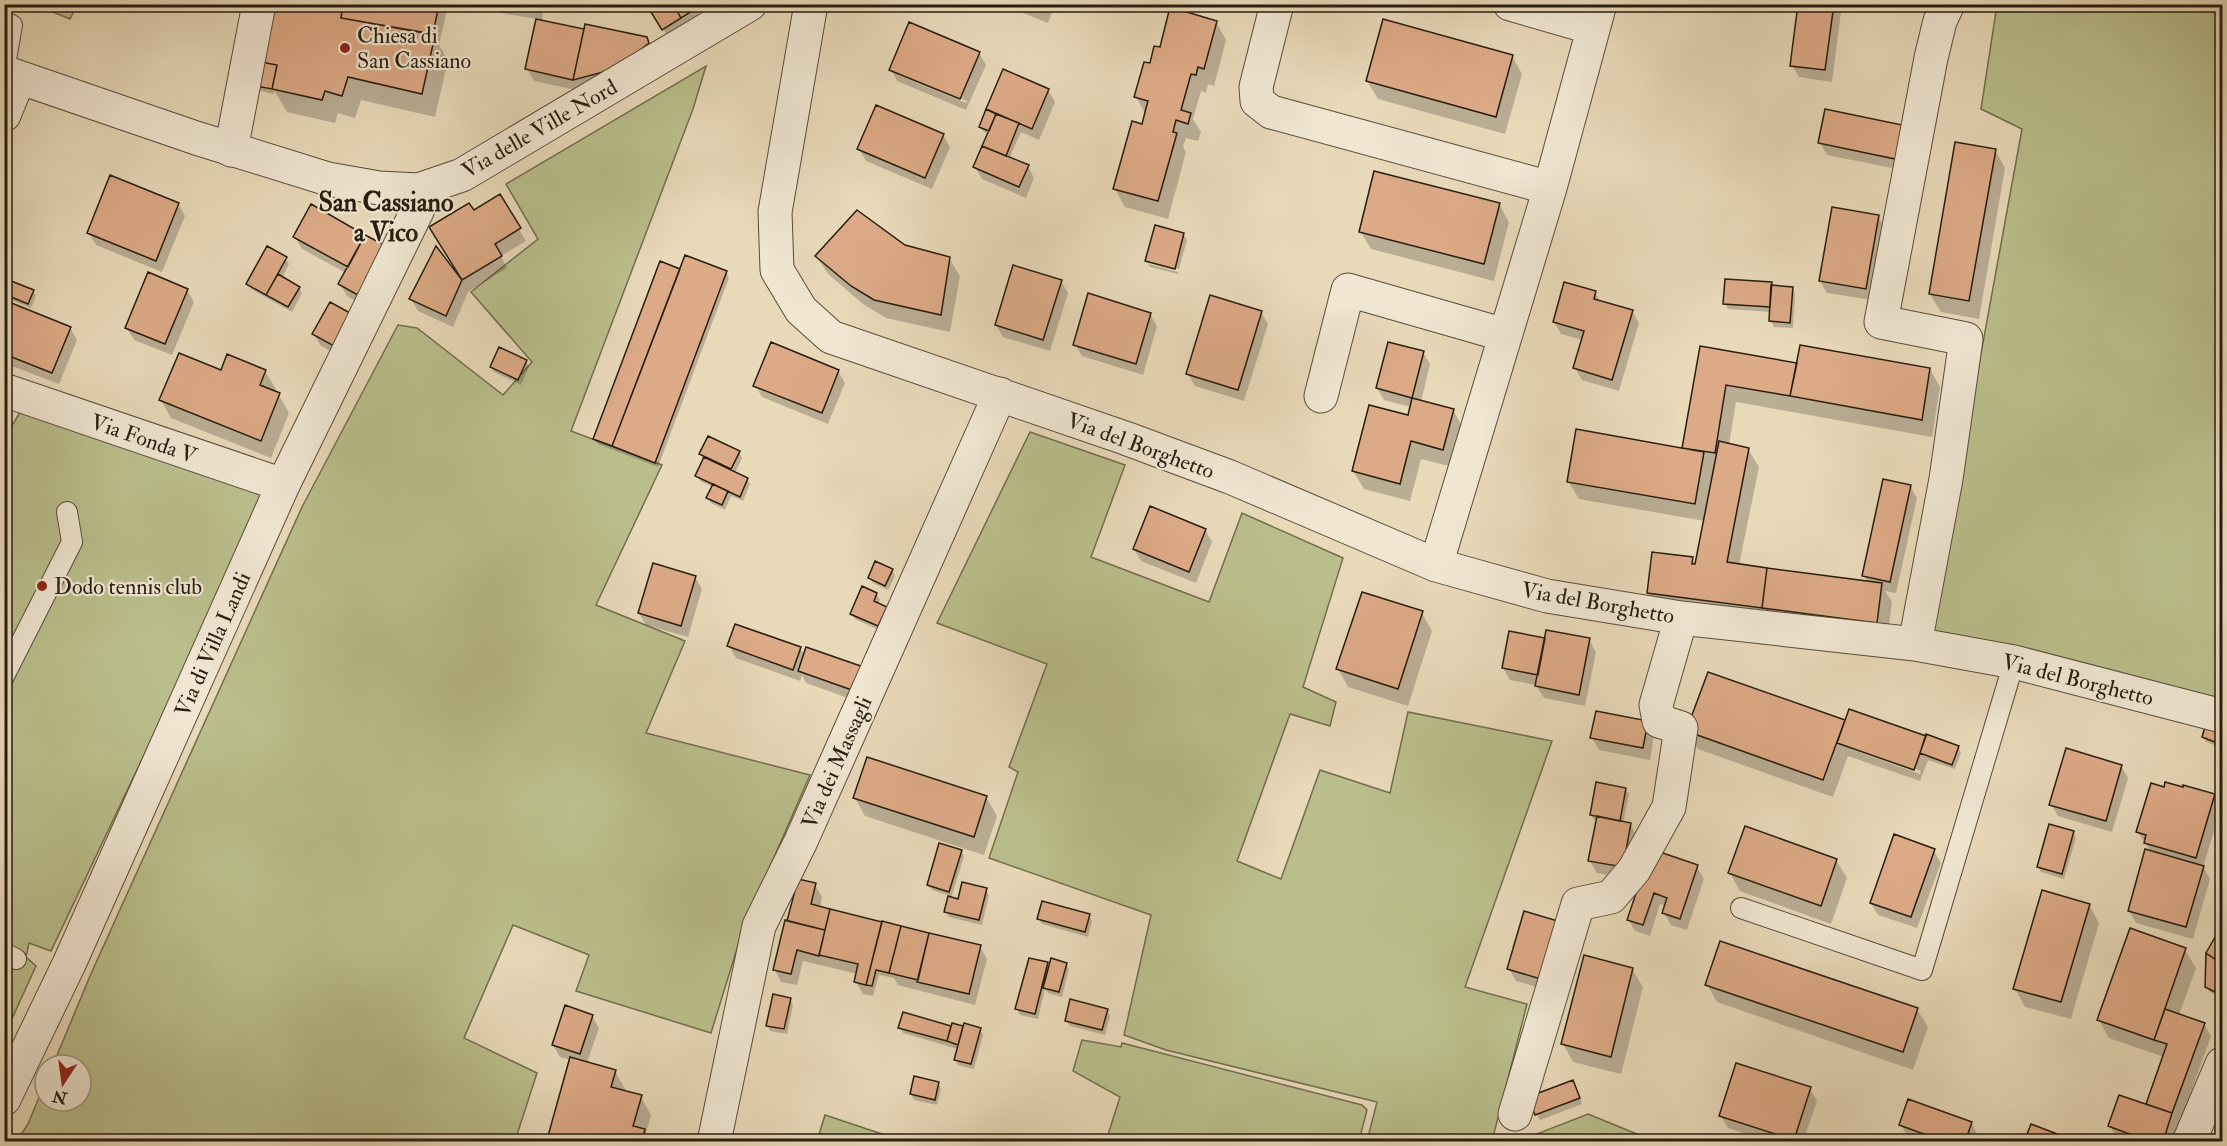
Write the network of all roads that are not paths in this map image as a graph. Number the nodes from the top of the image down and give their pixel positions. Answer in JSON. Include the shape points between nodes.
{"nodes":[{"id":1,"x":259,"y":4,"type":"edge"},
{"id":2,"x":750,"y":4,"type":"edge"},
{"id":3,"x":811,"y":4,"type":"edge"},
{"id":4,"x":1277,"y":4,"type":"edge"},
{"id":5,"x":1510,"y":4,"type":"edge"},
{"id":6,"x":1948,"y":4,"type":"edge"},
{"id":7,"x":1597,"y":16,"type":"edge"},
{"id":8,"x":4,"y":22,"type":"edge"},
{"id":9,"x":9,"y":74,"type":"edge"},
{"id":10,"x":4,"y":115,"type":"edge"},
{"id":11,"x":231,"y":150,"type":"junction"},
{"id":12,"x":1550,"y":188,"type":"junction"},
{"id":13,"x":418,"y":190,"type":"junction"},
{"id":14,"x":1504,"y":335,"type":"junction"},
{"id":15,"x":4,"y":390,"type":"edge"},
{"id":16,"x":1000,"y":394,"type":"junction"},
{"id":17,"x":1321,"y":396,"type":"dead end"},
{"id":18,"x":283,"y":484,"type":"junction"},
{"id":19,"x":67,"y":512,"type":"dead end"},
{"id":20,"x":1436,"y":565,"type":"junction"},
{"id":21,"x":1681,"y":618,"type":"junction"},
{"id":22,"x":1915,"y":644,"type":"junction"},
{"id":23,"x":2014,"y":662,"type":"junction"},
{"id":24,"x":4,"y":676,"type":"edge"},
{"id":25,"x":2223,"y":716,"type":"edge"},
{"id":26,"x":1742,"y":908,"type":"dead end"},
{"id":27,"x":2223,"y":1065,"type":"edge"},
{"id":28,"x":4,"y":1099,"type":"edge"},
{"id":29,"x":1515,"y":1114,"type":"dead end"},
{"id":30,"x":714,"y":1142,"type":"edge"},
{"id":31,"x":2189,"y":1142,"type":"edge"}],
"edges":[{"from":1,"to":11,"type":"street"},
{"from":2,"to":13,"type":"street","name":"Via delle Ville Nord","via":[[462,175]]},
{"from":3,"to":16,"type":"street","name":"Via del Borghetto","via":[[775,212],[777,270],[801,310],[831,337]]},
{"from":4,"to":12,"type":"street","via":[[1256,87],[1257,101],[1271,111]]},
{"from":5,"to":7,"type":"street"},
{"from":6,"to":22,"type":"street","via":[[1931,58],[1881,322],[1966,339],[1946,479]]},
{"from":7,"to":12,"type":"street"},
{"from":8,"to":9,"type":"lane","via":[[12,25]]},
{"from":9,"to":10,"type":"street"},
{"from":9,"to":11,"type":"street","name":"Via delle Ville Nord"},
{"from":11,"to":13,"type":"street","name":"Via delle Ville Nord","via":[[328,179]]},
{"from":12,"to":14,"type":"street"},
{"from":13,"to":18,"type":"street","name":"Via di Villa Landi","via":[[418,209]]},
{"from":14,"to":17,"type":"street","via":[[1348,290]]},
{"from":14,"to":20,"type":"street"},
{"from":15,"to":18,"type":"street","name":"Via Fonda V"},
{"from":16,"to":20,"type":"street","name":"Via del Borghetto","via":[[1230,477]]},
{"from":16,"to":30,"type":"street","name":"Via dei Massagli","via":[[801,841],[759,926]]},
{"from":18,"to":28,"type":"street","name":"Via di Villa Landi","via":[[69,964]]},
{"from":19,"to":24,"type":"lane","via":[[72,542]]},
{"from":20,"to":21,"type":"street","name":"Via del Borghetto","via":[[1547,596]]},
{"from":21,"to":22,"type":"street","name":"Via del Borghetto"},
{"from":21,"to":29,"type":"street","via":[[1656,705],[1659,721],[1681,728],[1669,807],[1634,870],[1611,897],[1578,904]]},
{"from":22,"to":23,"type":"street","name":"Via del Borghetto"},
{"from":23,"to":25,"type":"street","name":"Via del Borghetto"},
{"from":23,"to":26,"type":"lane","via":[[1922,969]]},
{"from":27,"to":31,"type":"street"}]}
